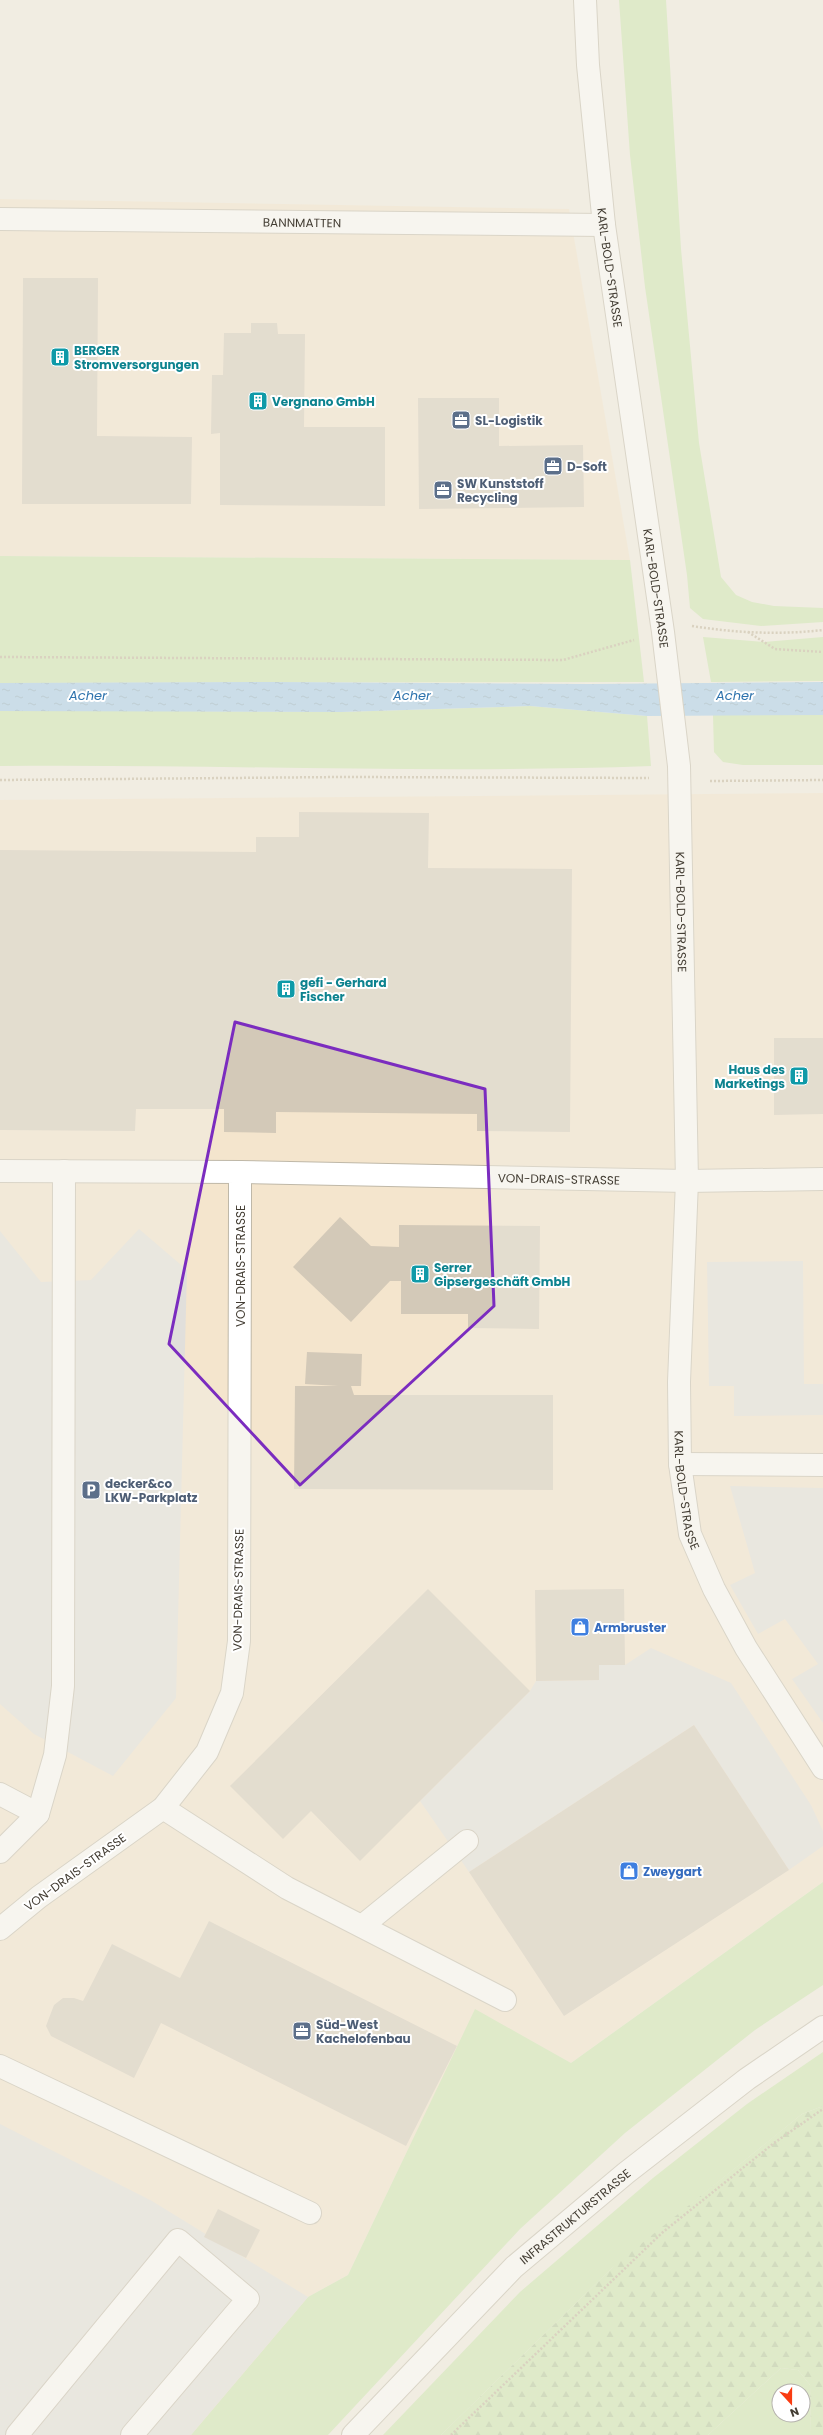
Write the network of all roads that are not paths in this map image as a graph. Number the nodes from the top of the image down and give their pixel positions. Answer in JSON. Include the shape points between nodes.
{"nodes":[{"id":1,"x":584,"y":0,"type":"edge"},
{"id":2,"x":0,"y":219,"type":"edge"},
{"id":3,"x":604,"y":225,"type":"junction"},
{"id":4,"x":0,"y":1171,"type":"edge"},
{"id":5,"x":64,"y":1171,"type":"junction"},
{"id":6,"x":240,"y":1172,"type":"junction"},
{"id":7,"x":823,"y":1179,"type":"edge"},
{"id":8,"x":687,"y":1181,"type":"junction"},
{"id":9,"x":680,"y":1464,"type":"junction"},
{"id":10,"x":823,"y":1465,"type":"edge"},
{"id":11,"x":822,"y":1766,"type":"edge"},
{"id":12,"x":0,"y":1794,"type":"edge"},
{"id":13,"x":163,"y":1808,"type":"junction"},
{"id":14,"x":38,"y":1814,"type":"junction"},
{"id":15,"x":467,"y":1841,"type":"dead end"},
{"id":16,"x":0,"y":1852,"type":"edge"},
{"id":17,"x":362,"y":1926,"type":"junction"},
{"id":18,"x":0,"y":1929,"type":"edge"},
{"id":19,"x":505,"y":2000,"type":"dead end"},
{"id":20,"x":823,"y":2027,"type":"edge"},
{"id":21,"x":0,"y":2066,"type":"edge"},
{"id":22,"x":310,"y":2213,"type":"dead end"},
{"id":23,"x":18,"y":2435,"type":"edge"},
{"id":24,"x":132,"y":2435,"type":"edge"},
{"id":25,"x":353,"y":2435,"type":"edge"}],
"edges":[{"from":1,"to":3,"type":"street","name":"KARL-BOLD-STRASSE"},
{"from":2,"to":3,"type":"street","name":"BANNMATTEN"},
{"from":3,"to":8,"type":"street","name":"KARL-BOLD-STRASSE","via":[[663,632],[679,774]]},
{"from":4,"to":5,"type":"street","name":"VON-DRAIS-STRASSE"},
{"from":5,"to":6,"type":"street","name":"VON-DRAIS-STRASSE"},
{"from":5,"to":14,"type":"street","via":[[63,1686],[55,1755]]},
{"from":6,"to":8,"type":"street","name":"VON-DRAIS-STRASSE"},
{"from":6,"to":13,"type":"street","name":"VON-DRAIS-STRASSE","via":[[239,1641],[232,1693],[207,1752]]},
{"from":7,"to":8,"type":"street"},
{"from":8,"to":9,"type":"street","name":"KARL-BOLD-STRASSE","via":[[679,1382]]},
{"from":9,"to":10,"type":"street"},
{"from":9,"to":11,"type":"street","name":"KARL-BOLD-STRASSE","via":[[690,1534],[714,1589],[746,1648]]},
{"from":12,"to":14,"type":"street"},
{"from":13,"to":17,"type":"street","via":[[287,1888]]},
{"from":13,"to":18,"type":"street","name":"VON-DRAIS-STRASSE","via":[[39,1897]]},
{"from":14,"to":16,"type":"street"},
{"from":15,"to":17,"type":"street"},
{"from":17,"to":19,"type":"street"},
{"from":20,"to":25,"type":"street","name":"INFRASTRUKTURSTRASSE","via":[[747,2079],[626,2173],[514,2268]]},
{"from":21,"to":22,"type":"street"},
{"from":23,"to":24,"type":"street","via":[[178,2240],[248,2299]]}]}
